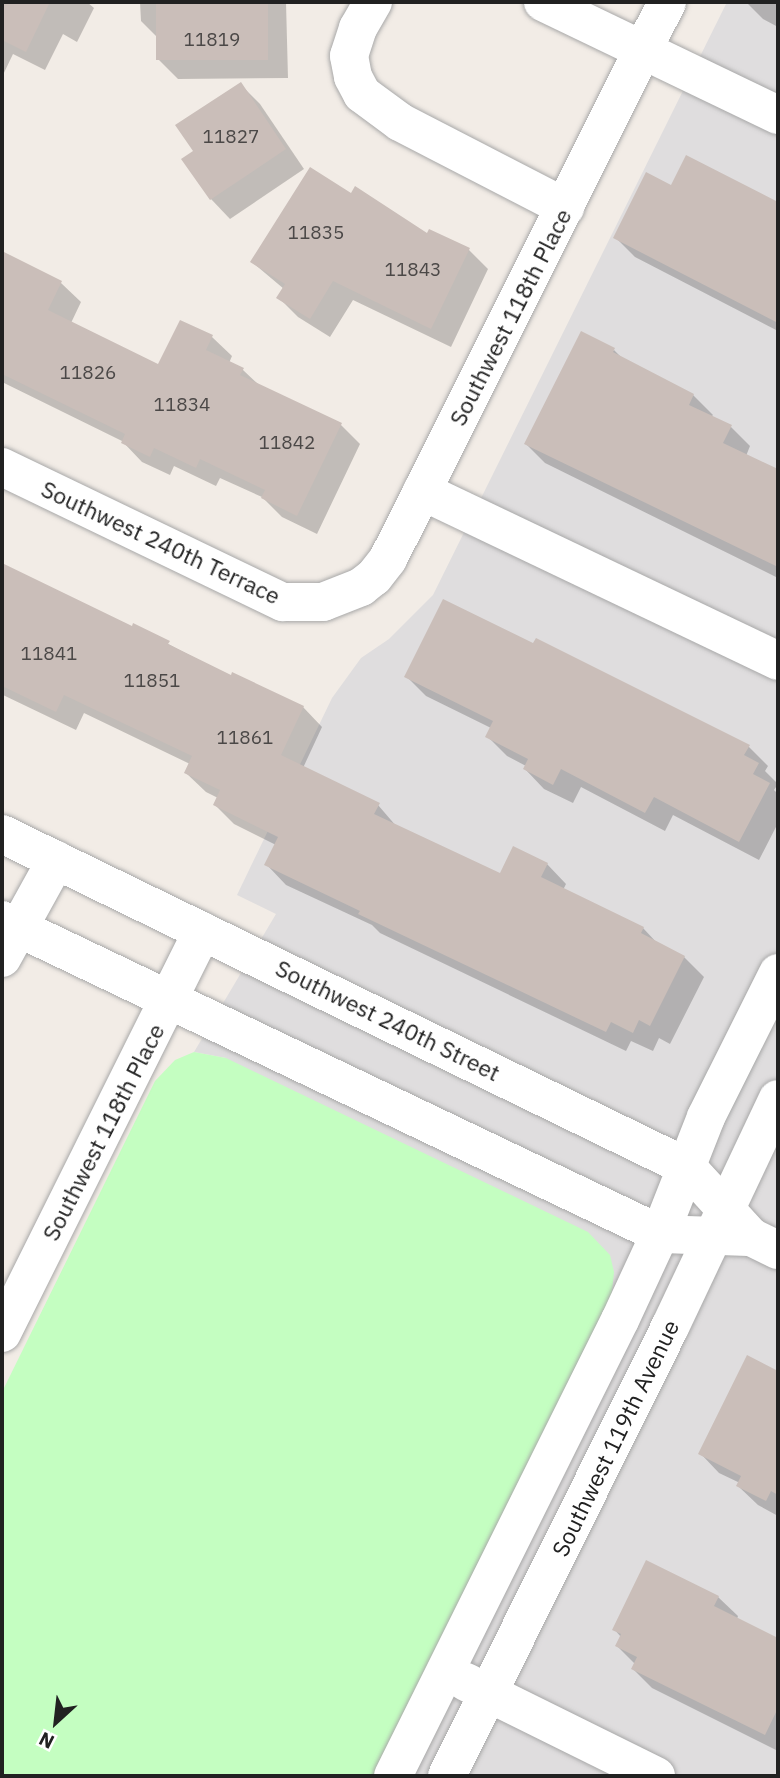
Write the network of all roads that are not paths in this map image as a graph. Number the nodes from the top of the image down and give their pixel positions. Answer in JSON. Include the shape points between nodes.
{"nodes":[{"id":1,"x":373,"y":2,"type":"edge"},
{"id":2,"x":543,"y":2,"type":"edge"},
{"id":3,"x":667,"y":2,"type":"edge"},
{"id":4,"x":643,"y":50,"type":"junction"},
{"id":5,"x":778,"y":115,"type":"edge"},
{"id":6,"x":565,"y":207,"type":"junction"},
{"id":7,"x":2,"y":467,"type":"edge"},
{"id":8,"x":422,"y":491,"type":"junction"},
{"id":9,"x":323,"y":602,"type":"joint"},
{"id":10,"x":778,"y":661,"type":"edge"},
{"id":11,"x":2,"y":834,"type":"edge"},
{"id":12,"x":56,"y":860,"type":"junction"},
{"id":13,"x":202,"y":931,"type":"junction"},
{"id":14,"x":7,"y":935,"type":"edge"},
{"id":15,"x":778,"y":973,"type":"edge"},
{"id":16,"x":170,"y":1000,"type":"junction"},
{"id":17,"x":778,"y":1099,"type":"edge"},
{"id":18,"x":687,"y":1167,"type":"junction"},
{"id":19,"x":720,"y":1222,"type":"junction"},
{"id":20,"x":660,"y":1234,"type":"junction"},
{"id":21,"x":765,"y":1243,"type":"edge"},
{"id":22,"x":5,"y":1323,"type":"edge"},
{"id":23,"x":444,"y":1672,"type":"junction"},
{"id":24,"x":488,"y":1693,"type":"junction"},
{"id":25,"x":393,"y":1776,"type":"edge"},
{"id":26,"x":447,"y":1776,"type":"edge"},
{"id":27,"x":656,"y":1776,"type":"edge"}],
"edges":[{"from":1,"to":6,"type":"street","via":[[349,56],[362,94],[400,122]]},
{"from":2,"to":4,"type":"street"},
{"from":3,"to":4,"type":"street","name":"Southwest 118th Place"},
{"from":4,"to":5,"type":"street"},
{"from":4,"to":6,"type":"street","name":"Southwest 118th Place"},
{"from":6,"to":8,"type":"street","name":"Southwest 118th Place"},
{"from":7,"to":9,"type":"street","name":"Southwest 240th Terrace","via":[[274,598]]},
{"from":8,"to":9,"type":"street","name":"Southwest 118th Place","via":[[374,577]]},
{"from":8,"to":10,"type":"street"},
{"from":11,"to":12,"type":"street","name":"Southwest 240th Street"},
{"from":12,"to":13,"type":"street","name":"Southwest 240th Street"},
{"from":12,"to":14,"type":"street"},
{"from":13,"to":16,"type":"street","name":"Southwest 118th Place"},
{"from":13,"to":18,"type":"street","name":"Southwest 240th Street"},
{"from":14,"to":16,"type":"street"},
{"from":15,"to":18,"type":"street","name":"Southwest 119th Avenue","via":[[706,1117]]},
{"from":16,"to":20,"type":"street"},
{"from":16,"to":22,"type":"street","name":"Southwest 118th Place"},
{"from":17,"to":19,"type":"street","name":"Southwest 119th Avenue"},
{"from":18,"to":19,"type":"street","name":"Southwest 240th Street"},
{"from":18,"to":20,"type":"street","name":"Southwest 119th Avenue"},
{"from":19,"to":20,"type":"street"},
{"from":19,"to":21,"type":"street"},
{"from":19,"to":24,"type":"street","name":"Southwest 119th Avenue"},
{"from":20,"to":23,"type":"street","name":"Southwest 119th Avenue"},
{"from":23,"to":24,"type":"street"},
{"from":23,"to":25,"type":"street","name":"Southwest 119th Avenue"},
{"from":24,"to":26,"type":"street","name":"Southwest 119th Avenue"},
{"from":24,"to":27,"type":"street"}]}
